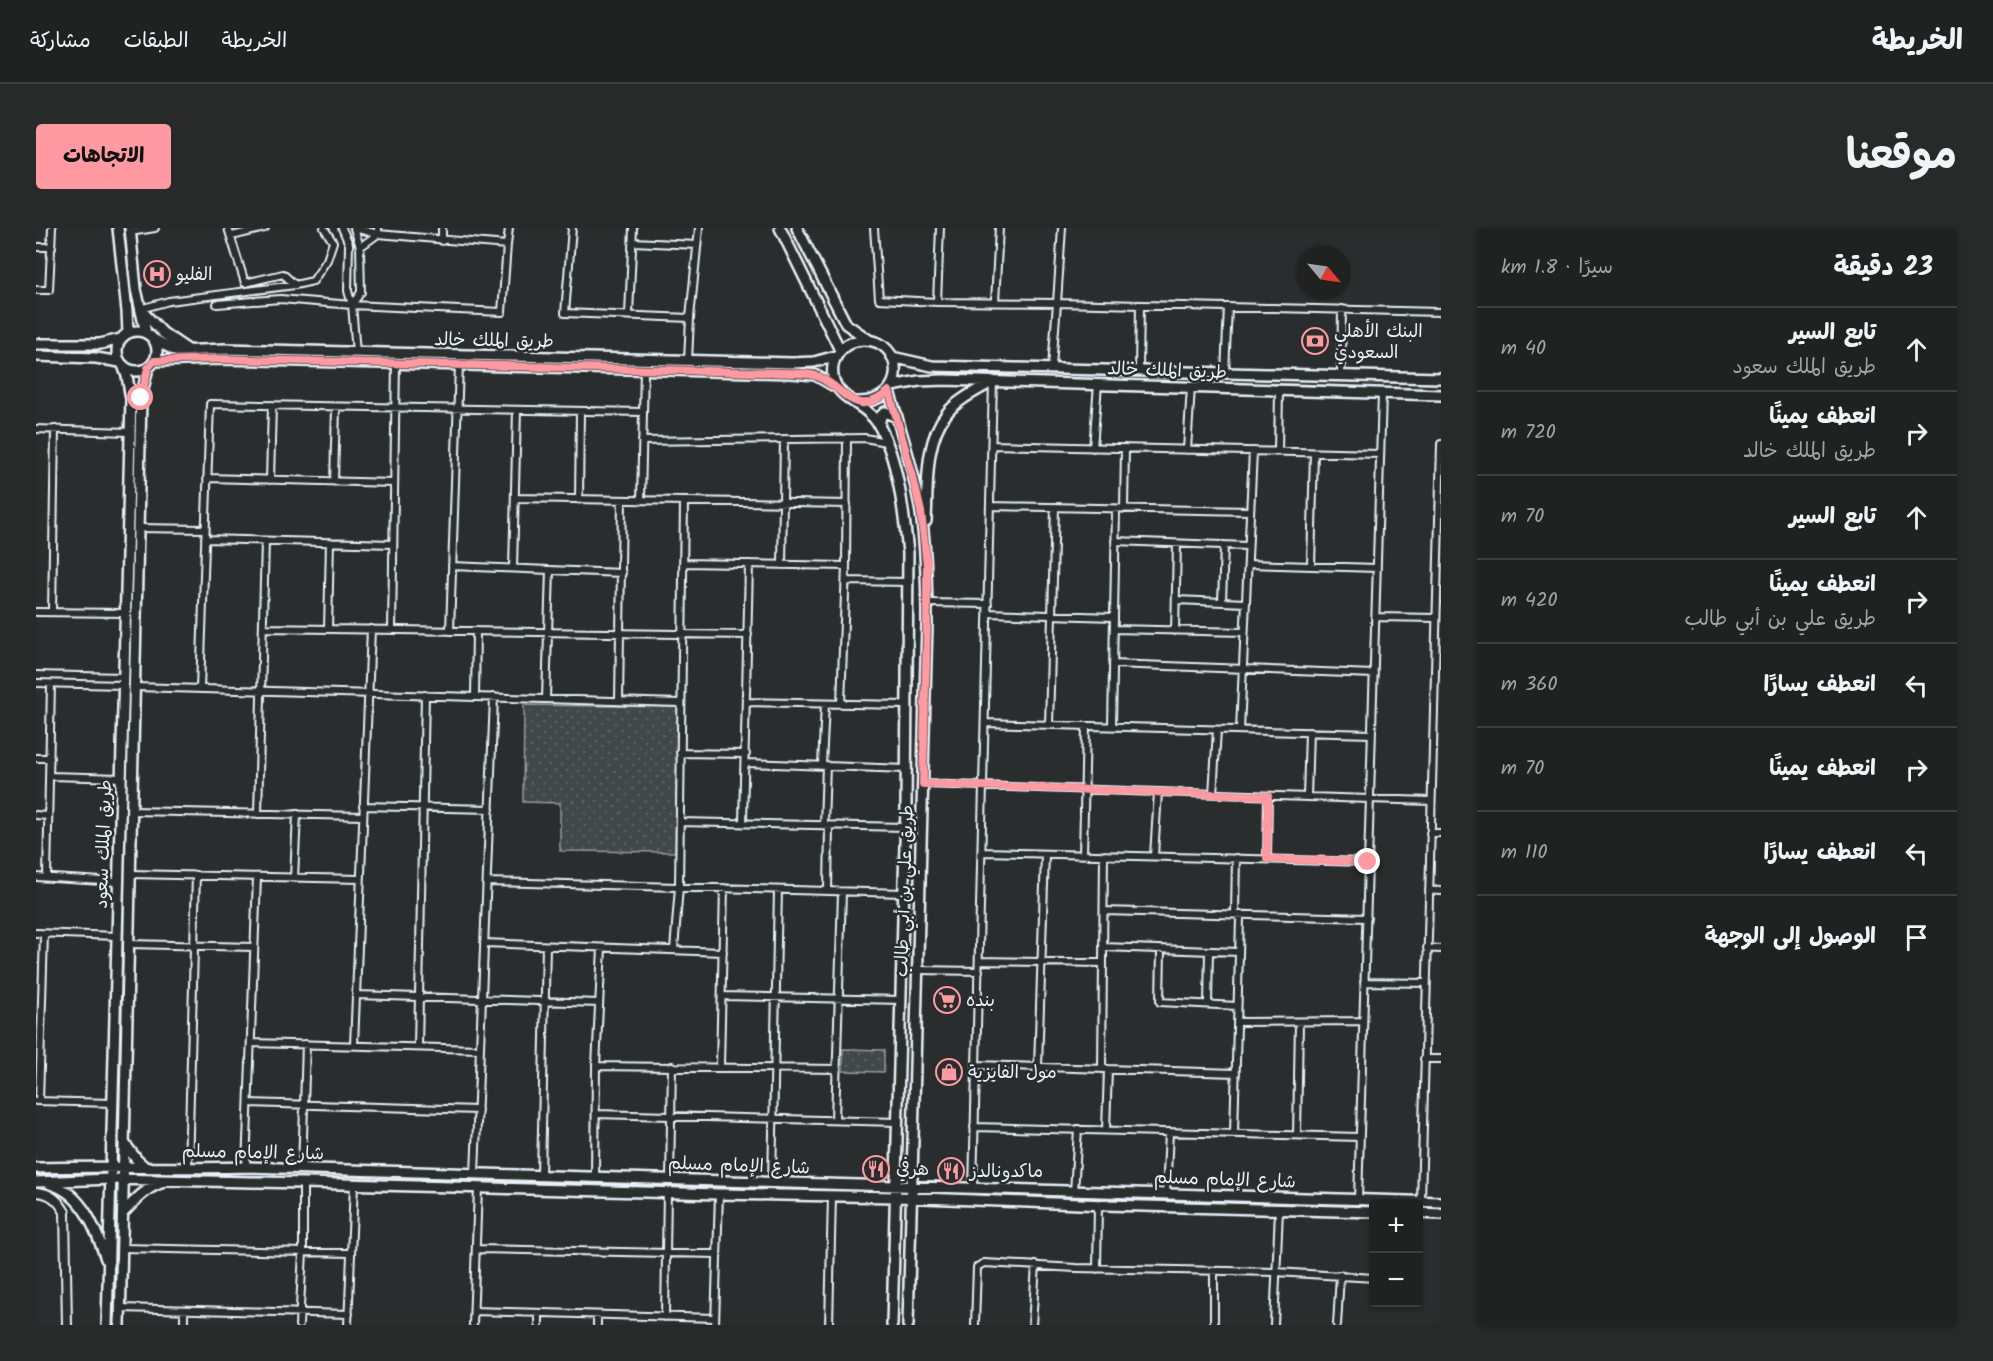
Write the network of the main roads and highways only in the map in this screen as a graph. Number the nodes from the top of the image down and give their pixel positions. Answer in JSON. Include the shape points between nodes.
{"nodes":[{"id":1,"x":118,"y":228,"type":"edge"},
{"id":2,"x":780,"y":228,"type":"edge"},
{"id":3,"x":797,"y":228,"type":"edge"},
{"id":4,"x":130,"y":230,"type":"edge"},
{"id":5,"x":140,"y":309,"type":"junction"},
{"id":6,"x":124,"y":336,"type":"junction"},
{"id":7,"x":150,"y":336,"type":"junction"},
{"id":8,"x":869,"y":340,"type":"junction"},
{"id":9,"x":36,"y":344,"type":"edge"},
{"id":10,"x":188,"y":350,"type":"junction"},
{"id":11,"x":838,"y":353,"type":"junction"},
{"id":12,"x":36,"y":356,"type":"edge"},
{"id":13,"x":175,"y":356,"type":"junction"},
{"id":14,"x":892,"y":357,"type":"junction"},
{"id":15,"x":814,"y":362,"type":"junction"},
{"id":16,"x":121,"y":364,"type":"junction"},
{"id":17,"x":151,"y":364,"type":"junction"},
{"id":18,"x":922,"y":365,"type":"junction"},
{"id":19,"x":815,"y":375,"type":"junction"},
{"id":20,"x":1441,"y":378,"type":"edge"},
{"id":21,"x":919,"y":381,"type":"junction"},
{"id":22,"x":993,"y":381,"type":"junction"},
{"id":23,"x":836,"y":387,"type":"junction"},
{"id":24,"x":890,"y":389,"type":"junction"},
{"id":25,"x":1441,"y":395,"type":"edge"},
{"id":26,"x":857,"y":402,"type":"junction"},
{"id":27,"x":897,"y":417,"type":"junction"},
{"id":28,"x":879,"y":426,"type":"junction"},
{"id":29,"x":925,"y":548,"type":"junction"},
{"id":30,"x":125,"y":1143,"type":"junction"},
{"id":31,"x":111,"y":1166,"type":"junction"},
{"id":32,"x":125,"y":1167,"type":"junction"},
{"id":33,"x":145,"y":1167,"type":"junction"},
{"id":34,"x":36,"y":1168,"type":"edge"},
{"id":35,"x":111,"y":1179,"type":"junction"},
{"id":36,"x":124,"y":1180,"type":"junction"},
{"id":37,"x":169,"y":1181,"type":"junction"},
{"id":38,"x":39,"y":1182,"type":"edge"},
{"id":39,"x":897,"y":1186,"type":"junction"},
{"id":40,"x":912,"y":1187,"type":"junction"},
{"id":41,"x":897,"y":1197,"type":"junction"},
{"id":42,"x":911,"y":1197,"type":"junction"},
{"id":43,"x":1441,"y":1202,"type":"edge"},
{"id":44,"x":1369,"y":1212,"type":"edge"},
{"id":45,"x":123,"y":1213,"type":"junction"},
{"id":46,"x":1423,"y":1213,"type":"edge"},
{"id":47,"x":1441,"y":1214,"type":"edge"},
{"id":48,"x":108,"y":1267,"type":"junction"},
{"id":49,"x":107,"y":1325,"type":"edge"},
{"id":50,"x":120,"y":1325,"type":"edge"},
{"id":51,"x":892,"y":1325,"type":"edge"},
{"id":52,"x":908,"y":1325,"type":"edge"}],
"edges":[{"from":1,"to":6,"type":"main road","via":[[127,311]]},
{"from":2,"to":11,"type":"main road"},
{"from":3,"to":8,"type":"main road","via":[[846,324]]},
{"from":4,"to":5,"type":"main road"},
{"from":5,"to":7,"type":"main road"},
{"from":5,"to":10,"type":"main road","via":[[163,333]]},
{"from":6,"to":7,"type":"main road","via":[[140,331]]},
{"from":6,"to":9,"type":"main road","via":[[100,344]]},
{"from":6,"to":16,"type":"main road","via":[[117,350]]},
{"from":7,"to":13,"type":"main road"},
{"from":7,"to":17,"type":"main road","via":[[156,354]]},
{"from":8,"to":11,"type":"main road","via":[[853,341]]},
{"from":8,"to":14,"type":"main road","via":[[887,349]]},
{"from":10,"to":13,"type":"main road","name":"طريق الملك خالد"},
{"from":10,"to":15,"type":"main road","name":"طريق الملك خالد"},
{"from":11,"to":15,"type":"main road","name":"طريق الملك خالد"},
{"from":11,"to":23,"type":"main road","via":[[833,366]]},
{"from":12,"to":16,"type":"main road","via":[[96,358]]},
{"from":13,"to":17,"type":"main road","name":"طريق الملك خالد"},
{"from":13,"to":19,"type":"main road","name":"طريق الملك خالد"},
{"from":14,"to":18,"type":"main road","name":"طريق الملك خالد"},
{"from":14,"to":24,"type":"main road","via":[[895,377]]},
{"from":15,"to":19,"type":"main road","via":[[820,367]]},
{"from":16,"to":17,"type":"main road","via":[[135,371]]},
{"from":16,"to":31,"type":"main road","name":"طريق الملك سعود","via":[[130,399]]},
{"from":17,"to":30,"type":"main road","name":"طريق الملك سعود","via":[[141,398]]},
{"from":18,"to":20,"type":"main road","name":"طريق الملك خالد"},
{"from":18,"to":21,"type":"main road","via":[[912,372]]},
{"from":19,"to":23,"type":"main road","name":"طريق الملك خالد"},
{"from":21,"to":22,"type":"main road","name":"طريق الملك خالد"},
{"from":21,"to":24,"type":"main road","name":"طريق الملك خالد"},
{"from":22,"to":25,"type":"main road","name":"طريق الملك خالد"},
{"from":22,"to":29,"type":"main road","via":[[948,411],[939,424],[928,463]]},
{"from":23,"to":26,"type":"main road","via":[[849,400]]},
{"from":24,"to":26,"type":"main road","via":[[880,399]]},
{"from":24,"to":27,"type":"main road","name":"طريق علي بن أبي طالب"},
{"from":26,"to":28,"type":"main road","name":"طريق علي بن أبي طالب"},
{"from":27,"to":28,"type":"main road","via":[[885,412]]},
{"from":27,"to":29,"type":"main road","name":"طريق علي بن أبي طالب","via":[[921,512]]},
{"from":28,"to":39,"type":"main road","name":"طريق علي بن أبي طالب","via":[[904,514],[908,582]]},
{"from":29,"to":40,"type":"main road","name":"طريق علي بن أبي طالب","via":[[927,603]]},
{"from":30,"to":32,"type":"main road","name":"طريق الملك سعود"},
{"from":30,"to":33,"type":"main road"},
{"from":31,"to":32,"type":"main road","name":"شارع الإمام مسلم"},
{"from":31,"to":34,"type":"main road","name":"شارع الإمام مسلم"},
{"from":31,"to":35,"type":"main road","name":"طريق الملك سعود"},
{"from":32,"to":33,"type":"main road","name":"شارع الإمام مسلم"},
{"from":32,"to":36,"type":"main road","name":"طريق الملك سعود"},
{"from":33,"to":39,"type":"main road","name":"شارع الإمام مسلم"},
{"from":35,"to":36,"type":"main road","name":"شارع الإمام مسلم"},
{"from":35,"to":38,"type":"main road","name":"شارع الإمام مسلم"},
{"from":35,"to":48,"type":"main road","name":"طريق الملك سعود"},
{"from":36,"to":37,"type":"main road","name":"شارع الإمام مسلم"},
{"from":36,"to":45,"type":"main road","name":"طريق الملك سعود"},
{"from":37,"to":41,"type":"main road","name":"شارع الإمام مسلم"},
{"from":37,"to":45,"type":"main road","via":[[141,1195]]},
{"from":38,"to":48,"type":"main road","via":[[58,1186],[91,1219]]},
{"from":39,"to":40,"type":"main road","name":"شارع الإمام مسلم"},
{"from":39,"to":41,"type":"main road","name":"طريق علي بن أبي طالب"},
{"from":40,"to":42,"type":"main road","name":"طريق علي بن أبي طالب"},
{"from":40,"to":43,"type":"main road","name":"شارع الإمام مسلم"},
{"from":41,"to":42,"type":"main road","name":"شارع الإمام مسلم"},
{"from":41,"to":51,"type":"main road","name":"طريق علي بن أبي طالب"},
{"from":42,"to":44,"type":"main road","name":"شارع الإمام مسلم"},
{"from":42,"to":52,"type":"main road","name":"طريق علي بن أبي طالب"},
{"from":45,"to":50,"type":"main road","name":"طريق الملك سعود"},
{"from":46,"to":47,"type":"main road"},
{"from":48,"to":49,"type":"main road","name":"طريق الملك سعود"}]}
